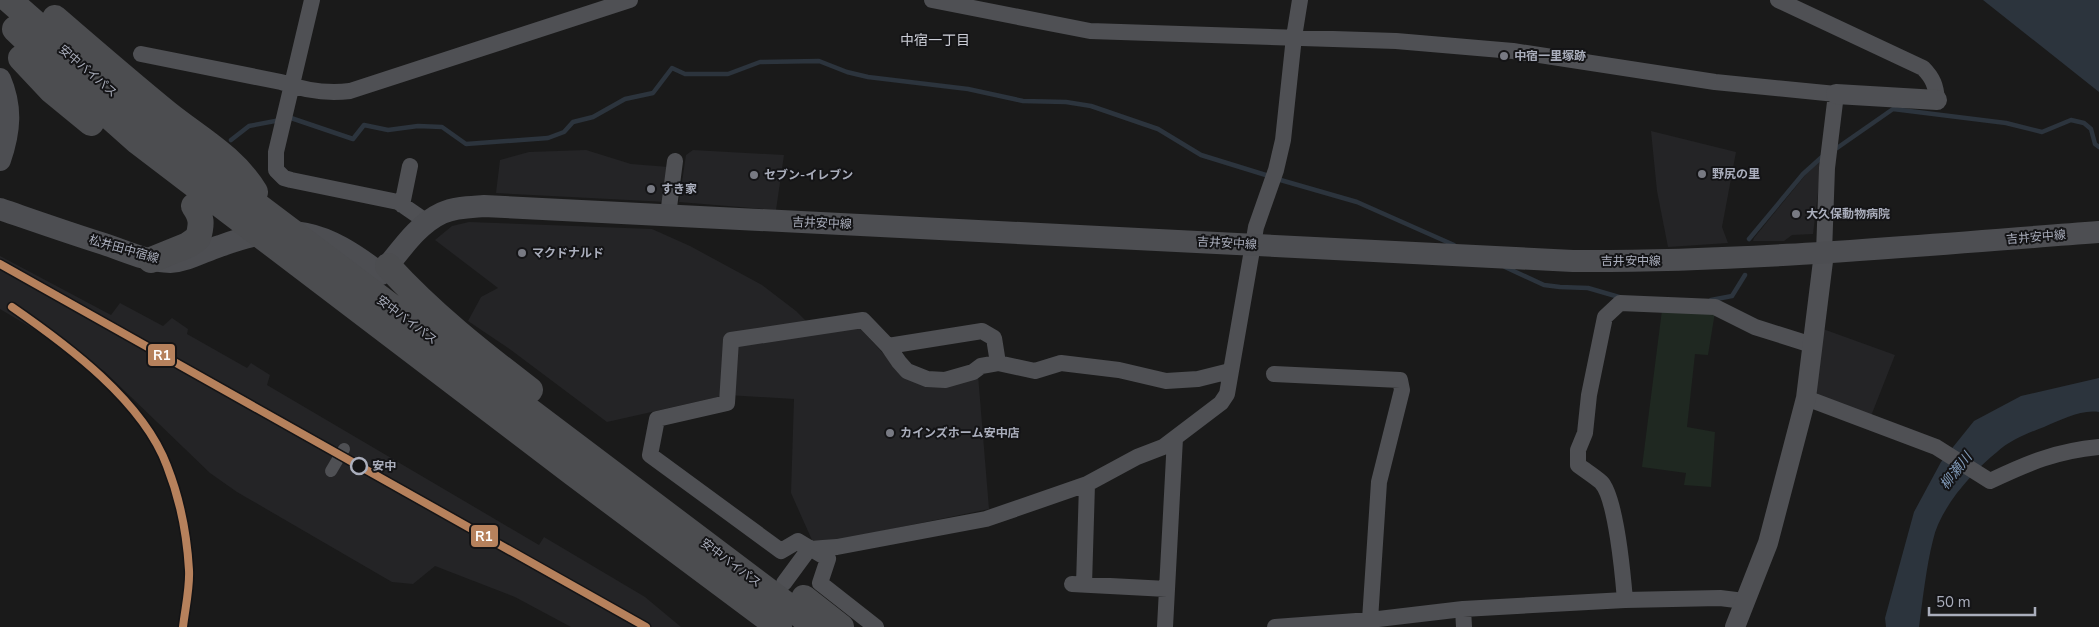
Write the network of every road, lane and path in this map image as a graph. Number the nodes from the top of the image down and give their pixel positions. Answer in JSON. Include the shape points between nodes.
{"nodes":[{"id":1,"x":312,"y":0,"type":"edge"},
{"id":2,"x":630,"y":0,"type":"edge"},
{"id":3,"x":932,"y":0,"type":"edge"},
{"id":4,"x":1300,"y":0,"type":"edge"},
{"id":5,"x":1778,"y":0,"type":"edge"},
{"id":6,"x":13,"y":4,"type":"edge"},
{"id":7,"x":0,"y":36,"type":"edge"},
{"id":8,"x":1294,"y":37,"type":"junction"},
{"id":9,"x":141,"y":54,"type":"dead end"},
{"id":10,"x":0,"y":79,"type":"edge"},
{"id":11,"x":292,"y":86,"type":"junction"},
{"id":12,"x":1836,"y":94,"type":"junction"},
{"id":13,"x":1937,"y":100,"type":"joint"},
{"id":14,"x":0,"y":160,"type":"edge"},
{"id":15,"x":675,"y":161,"type":"dead end"},
{"id":16,"x":410,"y":166,"type":"dead end"},
{"id":17,"x":402,"y":205,"type":"junction"},
{"id":18,"x":194,"y":206,"type":"junction"},
{"id":19,"x":0,"y":210,"type":"edge"},
{"id":20,"x":668,"y":215,"type":"junction"},
{"id":21,"x":428,"y":222,"type":"junction"},
{"id":22,"x":273,"y":224,"type":"junction"},
{"id":23,"x":2099,"y":232,"type":"edge"},
{"id":24,"x":249,"y":237,"type":"junction"},
{"id":25,"x":1253,"y":244,"type":"junction"},
{"id":26,"x":1824,"y":253,"type":"junction"},
{"id":27,"x":151,"y":260,"type":"junction"},
{"id":28,"x":385,"y":270,"type":"junction"},
{"id":29,"x":339,"y":305,"type":"dead end"},
{"id":30,"x":1812,"y":345,"type":"junction"},
{"id":31,"x":888,"y":346,"type":"junction"},
{"id":32,"x":998,"y":363,"type":"junction"},
{"id":33,"x":1230,"y":371,"type":"junction"},
{"id":34,"x":509,"y":374,"type":"junction"},
{"id":35,"x":1274,"y":374,"type":"dead end"},
{"id":36,"x":1806,"y":398,"type":"junction"},
{"id":37,"x":478,"y":420,"type":"junction"},
{"id":38,"x":1175,"y":438,"type":"junction"},
{"id":39,"x":2099,"y":447,"type":"edge"},
{"id":40,"x":344,"y":448,"type":"dead end"},
{"id":41,"x":581,"y":466,"type":"junction"},
{"id":42,"x":331,"y":471,"type":"dead end"},
{"id":43,"x":1086,"y":484,"type":"junction"},
{"id":44,"x":809,"y":549,"type":"junction"},
{"id":45,"x":784,"y":583,"type":"junction"},
{"id":46,"x":1167,"y":589,"type":"junction"},
{"id":47,"x":1625,"y":600,"type":"junction"},
{"id":48,"x":1744,"y":601,"type":"junction"},
{"id":49,"x":1463,"y":609,"type":"junction"},
{"id":50,"x":1370,"y":620,"type":"junction"},
{"id":51,"x":1330,"y":625,"type":"edge"},
{"id":52,"x":754,"y":627,"type":"edge"},
{"id":53,"x":779,"y":627,"type":"edge"},
{"id":54,"x":816,"y":627,"type":"edge"},
{"id":55,"x":841,"y":627,"type":"edge"},
{"id":56,"x":876,"y":627,"type":"edge"},
{"id":57,"x":1165,"y":627,"type":"edge"},
{"id":58,"x":1275,"y":627,"type":"edge"},
{"id":59,"x":1464,"y":627,"type":"edge"},
{"id":60,"x":1735,"y":627,"type":"edge"}],
"edges":[{"from":1,"to":11,"type":"street"},
{"from":2,"to":11,"type":"street","via":[[350,91],[334,93]]},
{"from":3,"to":8,"type":"street","via":[[1090,31]]},
{"from":4,"to":8,"type":"street"},
{"from":5,"to":13,"type":"street","via":[[1923,68],[1936,86]]},
{"from":6,"to":22,"type":"highway","via":[[222,155],[240,171]]},
{"from":6,"to":41,"type":"highway","name":"安中バイパス","via":[[145,134]]},
{"from":7,"to":18,"type":"highway","via":[[52,91]]},
{"from":8,"to":12,"type":"street","via":[[1396,41],[1513,51],[1715,82]]},
{"from":8,"to":25,"type":"street","via":[[1283,140]]},
{"from":9,"to":11,"type":"street"},
{"from":10,"to":14,"type":"main road","via":[[10,118]]},
{"from":11,"to":17,"type":"street","via":[[274,159],[279,174],[308,185]]},
{"from":12,"to":13,"type":"street"},
{"from":12,"to":26,"type":"street","via":[[1827,168]]},
{"from":15,"to":20,"type":"street"},
{"from":16,"to":17,"type":"street"},
{"from":17,"to":21,"type":"street"},
{"from":18,"to":24,"type":"highway"},
{"from":18,"to":27,"type":"highway","via":[[200,215],[198,238]]},
{"from":19,"to":27,"type":"main road","name":"松井田中宿線"},
{"from":20,"to":21,"type":"main road","name":"吉井安中線","via":[[484,206],[450,210]]},
{"from":20,"to":25,"type":"main road","name":"吉井安中線"},
{"from":21,"to":28,"type":"main road","name":"吉井安中線"},
{"from":22,"to":24,"type":"main road","name":"松井田中宿線"},
{"from":22,"to":28,"type":"main road","name":"松井田中宿線","via":[[302,219],[328,223],[364,243]]},
{"from":23,"to":26,"type":"main road","name":"吉井安中線"},
{"from":24,"to":27,"type":"main road","name":"松井田中宿線","via":[[190,258],[170,262]]},
{"from":24,"to":28,"type":"main road","name":"松井田中宿線","via":[[292,231],[319,236]]},
{"from":25,"to":26,"type":"main road","name":"吉井安中線","via":[[1573,261],[1666,261]]},
{"from":25,"to":33,"type":"street"},
{"from":26,"to":30,"type":"street"},
{"from":28,"to":29,"type":"street"},
{"from":28,"to":34,"type":"highway"},
{"from":28,"to":37,"type":"highway","via":[[402,339],[413,361],[448,397]]},
{"from":30,"to":36,"type":"street"},
{"from":30,"to":47,"type":"street","via":[[1755,327],[1715,308],[1620,303],[1605,317],[1589,395],[1585,433],[1578,450],[1578,466],[1602,482],[1609,496]]},
{"from":31,"to":32,"type":"street","via":[[907,371],[927,379],[945,380]]},
{"from":31,"to":32,"type":"street","via":[[982,330],[994,338]]},
{"from":31,"to":44,"type":"street","via":[[863,320],[731,340],[726,403],[657,419],[650,455],[781,551],[798,540]]},
{"from":32,"to":33,"type":"street","via":[[1035,371],[1061,364],[1119,370],[1166,381],[1198,379]]},
{"from":33,"to":38,"type":"street","via":[[1227,394],[1220,404]]},
{"from":34,"to":37,"type":"highway"},
{"from":34,"to":45,"type":"highway"},
{"from":35,"to":50,"type":"street","via":[[1400,380],[1402,390],[1379,482]]},
{"from":36,"to":39,"type":"street","via":[[1936,447],[1990,481],[2050,455]]},
{"from":36,"to":48,"type":"street","via":[[1768,543]]},
{"from":37,"to":52,"type":"highway"},
{"from":38,"to":43,"type":"street"},
{"from":38,"to":46,"type":"street"},
{"from":40,"to":42,"type":"street"},
{"from":41,"to":53,"type":"highway","name":"安中バイパス"},
{"from":41,"to":54,"type":"highway","name":"安中バイパス"},
{"from":43,"to":44,"type":"street","via":[[986,519],[837,547]]},
{"from":43,"to":46,"type":"street","via":[[1078,584]]},
{"from":44,"to":45,"type":"street"},
{"from":44,"to":56,"type":"street","via":[[828,559],[820,583]]},
{"from":45,"to":55,"type":"highway"},
{"from":46,"to":57,"type":"street"},
{"from":47,"to":48,"type":"street","via":[[1720,598]]},
{"from":47,"to":49,"type":"street"},
{"from":48,"to":60,"type":"street"},
{"from":49,"to":50,"type":"street"},
{"from":49,"to":59,"type":"street"},
{"from":50,"to":51,"type":"street"},
{"from":51,"to":58,"type":"street"}]}
